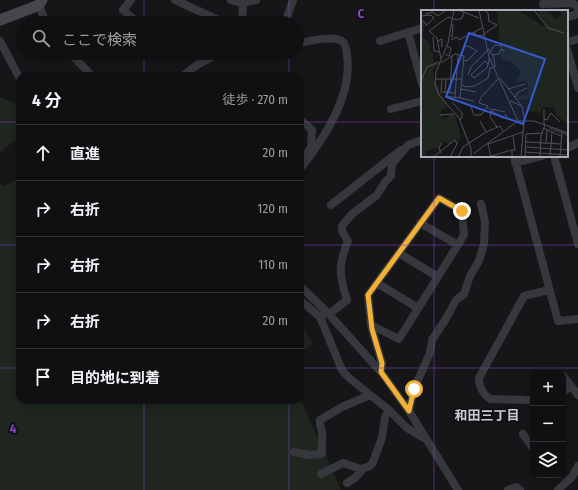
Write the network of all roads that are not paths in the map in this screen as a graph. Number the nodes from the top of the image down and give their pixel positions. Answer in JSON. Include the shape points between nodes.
{"nodes":[{"id":1,"x":131,"y":0,"type":"edge"},
{"id":2,"x":175,"y":0,"type":"edge"},
{"id":3,"x":232,"y":0,"type":"edge"},
{"id":4,"x":256,"y":0,"type":"edge"},
{"id":5,"x":293,"y":0,"type":"edge"},
{"id":6,"x":40,"y":2,"type":"edge"},
{"id":7,"x":243,"y":2,"type":"edge"},
{"id":8,"x":544,"y":4,"type":"dead end"},
{"id":9,"x":578,"y":10,"type":"edge"},
{"id":10,"x":44,"y":16,"type":"edge"},
{"id":11,"x":130,"y":16,"type":"edge"},
{"id":12,"x":210,"y":16,"type":"edge"},
{"id":13,"x":242,"y":16,"type":"edge"},
{"id":14,"x":287,"y":16,"type":"edge"},
{"id":15,"x":568,"y":17,"type":"edge"},
{"id":16,"x":0,"y":20,"type":"edge"},
{"id":17,"x":421,"y":28,"type":"edge"},
{"id":18,"x":408,"y":32,"type":"junction"},
{"id":19,"x":578,"y":39,"type":"edge"},
{"id":20,"x":0,"y":41,"type":"edge"},
{"id":21,"x":380,"y":41,"type":"dead end"},
{"id":22,"x":304,"y":42,"type":"edge"},
{"id":23,"x":568,"y":42,"type":"edge"},
{"id":24,"x":568,"y":53,"type":"edge"},
{"id":25,"x":77,"y":60,"type":"edge"},
{"id":26,"x":206,"y":60,"type":"edge"},
{"id":27,"x":16,"y":72,"type":"edge"},
{"id":28,"x":88,"y":72,"type":"edge"},
{"id":29,"x":188,"y":72,"type":"edge"},
{"id":30,"x":421,"y":80,"type":"edge"},
{"id":31,"x":578,"y":88,"type":"edge"},
{"id":32,"x":421,"y":101,"type":"edge"},
{"id":33,"x":391,"y":109,"type":"dead end"},
{"id":34,"x":304,"y":123,"type":"edge"},
{"id":35,"x":421,"y":140,"type":"edge"},
{"id":36,"x":578,"y":143,"type":"edge"},
{"id":37,"x":408,"y":145,"type":"junction"},
{"id":38,"x":568,"y":148,"type":"edge"},
{"id":39,"x":304,"y":157,"type":"edge"},
{"id":40,"x":533,"y":157,"type":"edge"},
{"id":41,"x":554,"y":157,"type":"edge"},
{"id":42,"x":515,"y":159,"type":"edge"},
{"id":43,"x":304,"y":164,"type":"edge"},
{"id":44,"x":481,"y":204,"type":"dead end"},
{"id":45,"x":331,"y":205,"type":"dead end"},
{"id":46,"x":420,"y":223,"type":"junction"},
{"id":47,"x":578,"y":244,"type":"edge"},
{"id":48,"x":458,"y":245,"type":"junction"},
{"id":49,"x":399,"y":253,"type":"junction"},
{"id":50,"x":438,"y":277,"type":"junction"},
{"id":51,"x":377,"y":283,"type":"junction"},
{"id":52,"x":304,"y":290,"type":"edge"},
{"id":53,"x":549,"y":290,"type":"junction"},
{"id":54,"x":304,"y":302,"type":"edge"},
{"id":55,"x":418,"y":308,"type":"junction"},
{"id":56,"x":325,"y":314,"type":"junction"},
{"id":57,"x":578,"y":318,"type":"edge"},
{"id":58,"x":371,"y":325,"type":"junction"},
{"id":59,"x":381,"y":372,"type":"junction"},
{"id":60,"x":566,"y":380,"type":"edge"},
{"id":61,"x":571,"y":386,"type":"junction"},
{"id":62,"x":566,"y":390,"type":"edge"},
{"id":63,"x":370,"y":395,"type":"junction"},
{"id":64,"x":578,"y":395,"type":"edge"},
{"id":65,"x":530,"y":400,"type":"edge"},
{"id":66,"x":389,"y":410,"type":"junction"},
{"id":67,"x":409,"y":411,"type":"junction"},
{"id":68,"x":523,"y":434,"type":"dead end"},
{"id":69,"x":427,"y":440,"type":"junction"},
{"id":70,"x":530,"y":442,"type":"edge"},
{"id":71,"x":294,"y":452,"type":"dead end"},
{"id":72,"x":578,"y":466,"type":"edge"},
{"id":73,"x":363,"y":469,"type":"junction"},
{"id":74,"x":321,"y":474,"type":"dead end"},
{"id":75,"x":347,"y":483,"type":"dead end"},
{"id":76,"x":458,"y":490,"type":"edge"},
{"id":77,"x":508,"y":490,"type":"edge"},
{"id":78,"x":520,"y":490,"type":"edge"},
{"id":79,"x":558,"y":490,"type":"edge"}],
"edges":[{"from":1,"to":11,"type":"street","via":[[123,10]]},
{"from":2,"to":12,"type":"street"},
{"from":3,"to":7,"type":"street"},
{"from":4,"to":7,"type":"street"},
{"from":5,"to":14,"type":"street"},
{"from":6,"to":10,"type":"street"},
{"from":6,"to":16,"type":"street"},
{"from":7,"to":13,"type":"street"},
{"from":8,"to":9,"type":"street","via":[[573,3]]},
{"from":9,"to":15,"type":"street","via":[[575,15]]},
{"from":17,"to":18,"type":"street"},
{"from":18,"to":21,"type":"street"},
{"from":18,"to":30,"type":"street"},
{"from":19,"to":23,"type":"street"},
{"from":20,"to":27,"type":"street"},
{"from":22,"to":43,"type":"street","via":[[334,39],[342,41],[346,45],[348,63],[346,83],[338,108],[316,149]]},
{"from":24,"to":31,"type":"street"},
{"from":25,"to":28,"type":"street"},
{"from":26,"to":29,"type":"street"},
{"from":32,"to":33,"type":"street"},
{"from":34,"to":39,"type":"street","via":[[312,130],[311,147]]},
{"from":35,"to":37,"type":"street"},
{"from":36,"to":38,"type":"street"},
{"from":37,"to":45,"type":"street","via":[[397,151]]},
{"from":37,"to":56,"type":"street","via":[[392,164],[391,176],[377,195],[352,214],[342,226],[348,241],[343,253],[340,276],[347,300]]},
{"from":40,"to":42,"type":"street"},
{"from":41,"to":47,"type":"street"},
{"from":42,"to":53,"type":"street"},
{"from":44,"to":67,"type":"street","via":[[485,221],[480,261],[470,276],[464,294],[456,300],[448,318],[432,340],[430,353],[414,389]]},
{"from":46,"to":48,"type":"street"},
{"from":46,"to":48,"type":"street","via":[[439,198],[462,211],[464,235]]},
{"from":46,"to":49,"type":"street"},
{"from":48,"to":50,"type":"street"},
{"from":49,"to":50,"type":"street"},
{"from":49,"to":51,"type":"street"},
{"from":50,"to":55,"type":"street"},
{"from":51,"to":55,"type":"street"},
{"from":51,"to":58,"type":"street","via":[[368,295]]},
{"from":52,"to":56,"type":"street"},
{"from":53,"to":57,"type":"street","via":[[558,321]]},
{"from":53,"to":65,"type":"street","via":[[524,296],[479,378],[481,390],[490,398]]},
{"from":54,"to":56,"type":"street"},
{"from":55,"to":58,"type":"street","via":[[399,339]]},
{"from":56,"to":59,"type":"street"},
{"from":56,"to":63,"type":"street","via":[[342,370]]},
{"from":58,"to":59,"type":"street","via":[[382,363]]},
{"from":59,"to":67,"type":"street"},
{"from":60,"to":61,"type":"street"},
{"from":61,"to":62,"type":"street"},
{"from":61,"to":64,"type":"street"},
{"from":63,"to":66,"type":"street"},
{"from":63,"to":71,"type":"street","via":[[320,420],[320,454]]},
{"from":66,"to":69,"type":"street","via":[[407,428]]},
{"from":66,"to":73,"type":"street","via":[[374,462]]},
{"from":67,"to":69,"type":"street"},
{"from":68,"to":70,"type":"street"},
{"from":69,"to":76,"type":"street"},
{"from":72,"to":79,"type":"street","via":[[572,477]]},
{"from":73,"to":74,"type":"street","via":[[343,463]]},
{"from":73,"to":75,"type":"street","via":[[356,478]]},
{"from":77,"to":78,"type":"street","via":[[516,487]]}]}
